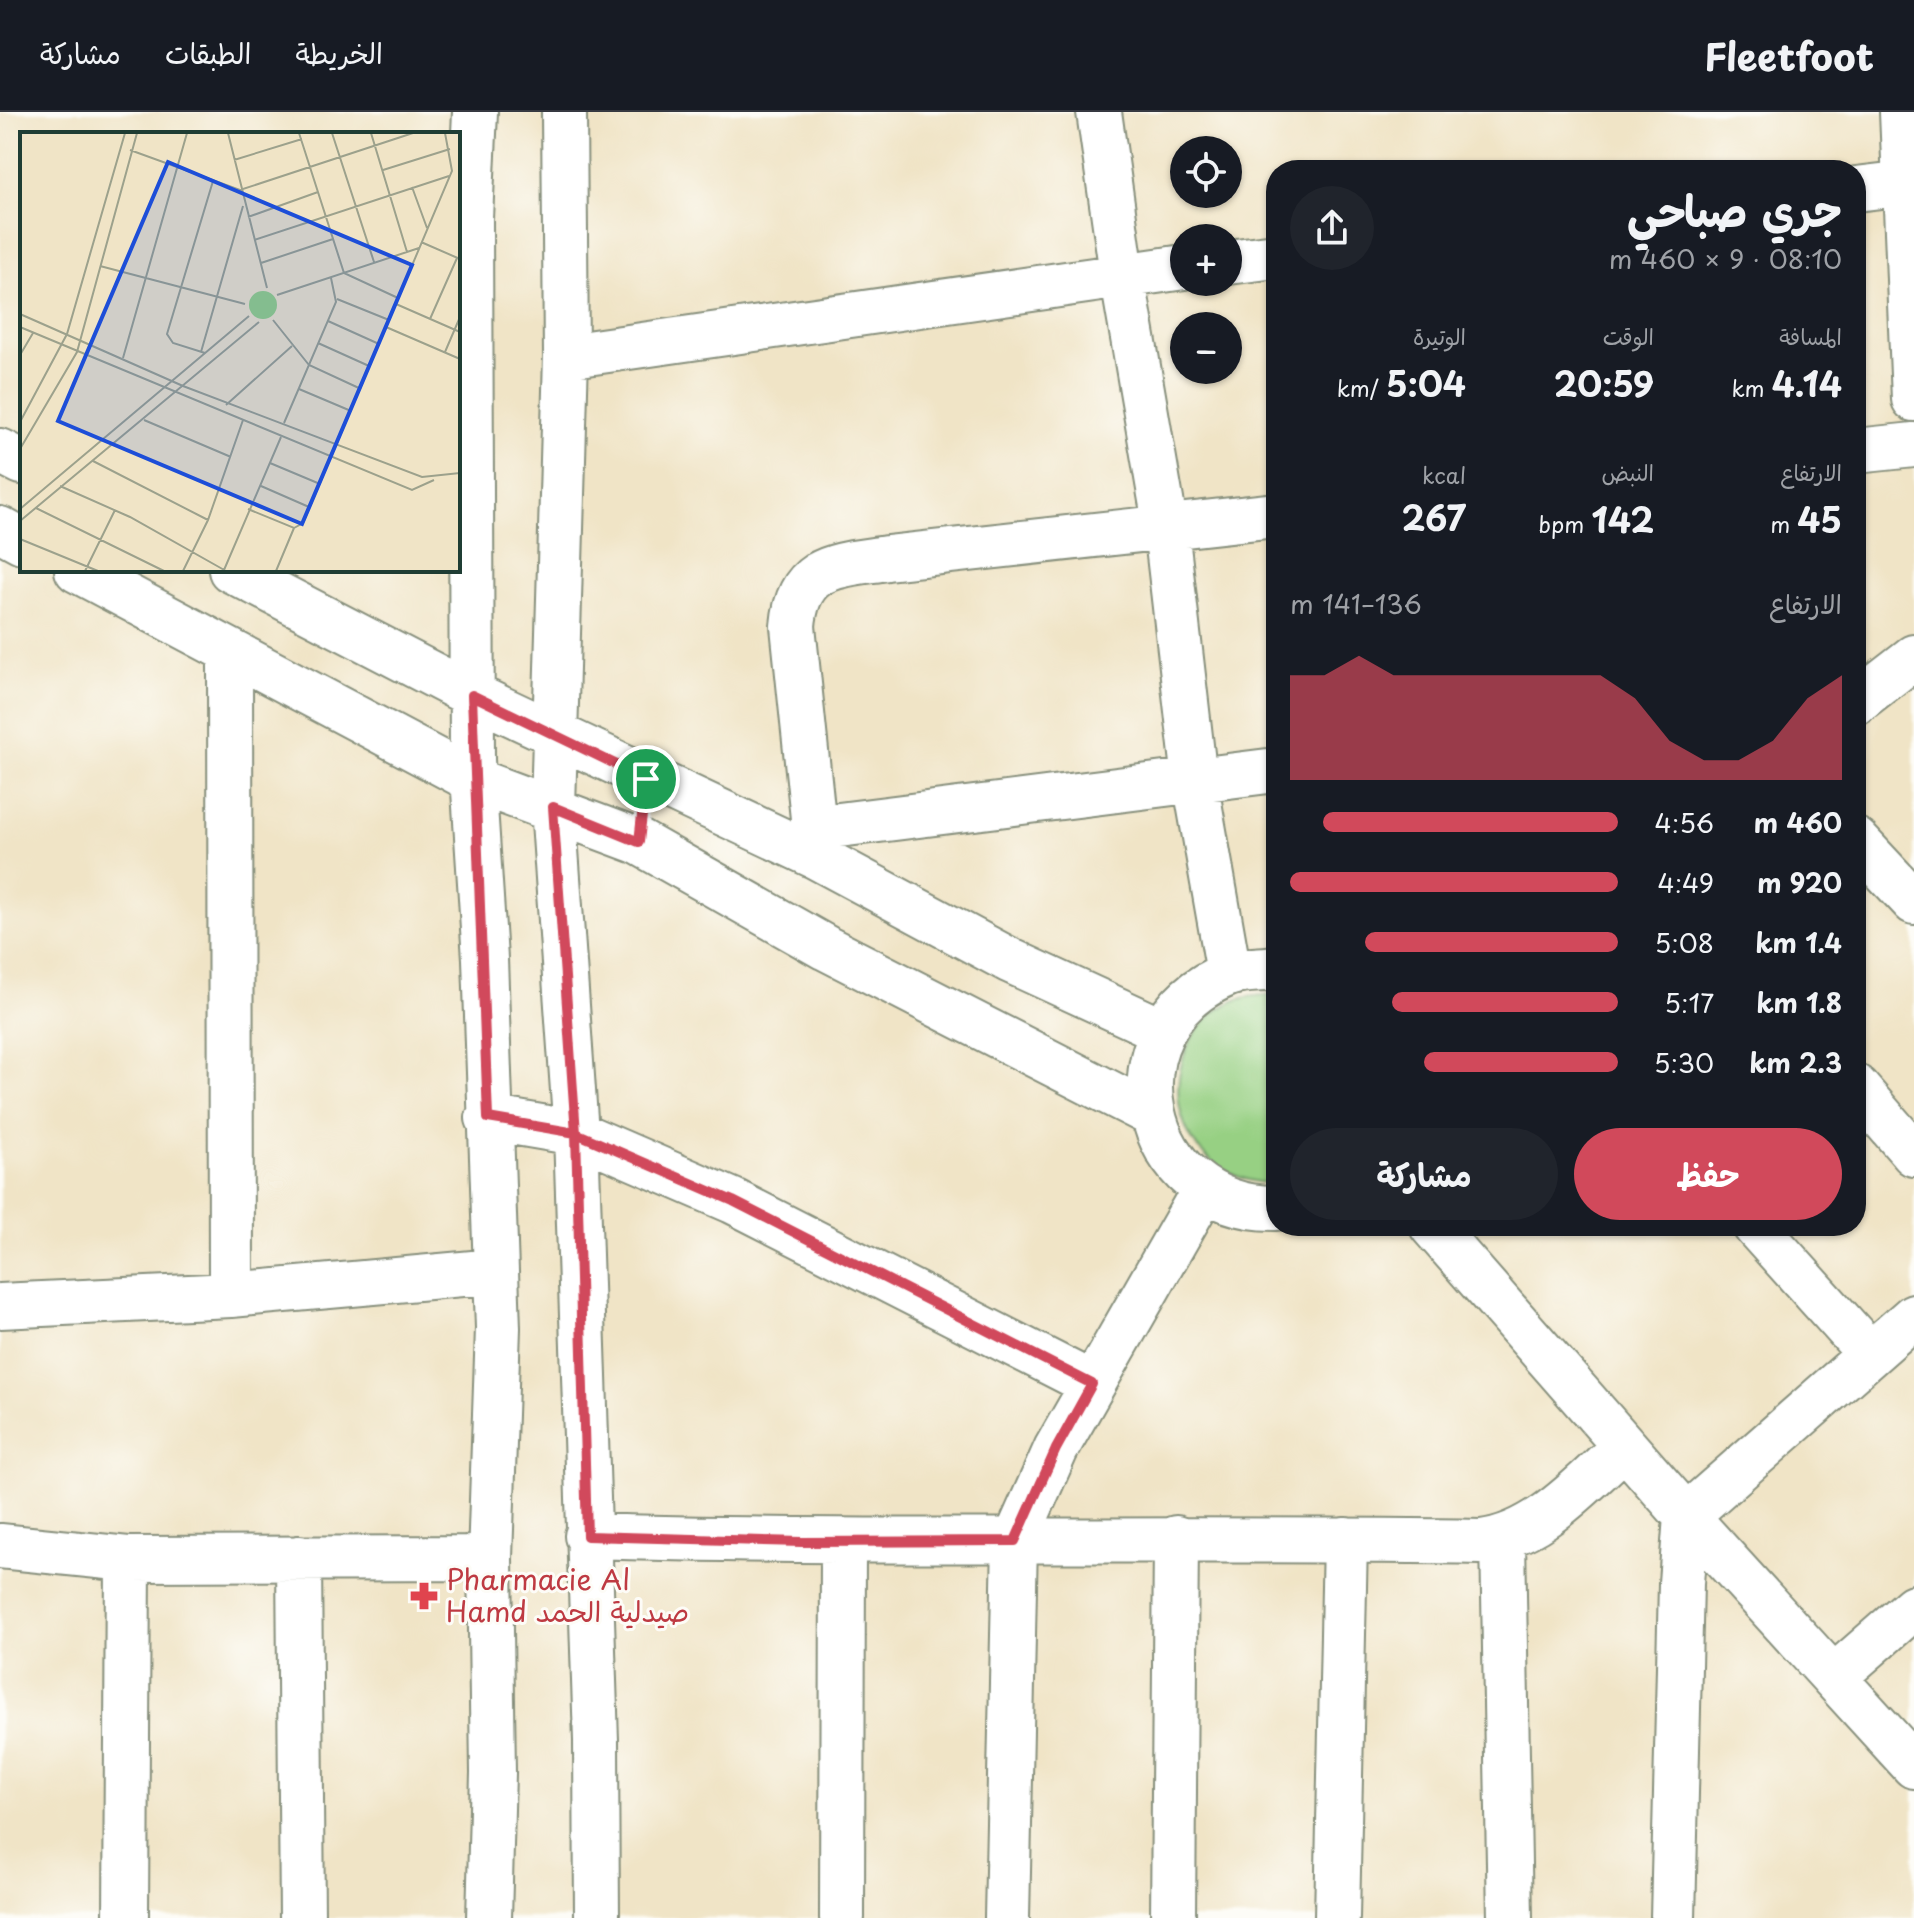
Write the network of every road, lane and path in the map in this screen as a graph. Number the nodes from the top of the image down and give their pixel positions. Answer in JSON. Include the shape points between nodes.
{"nodes":[{"id":1,"x":475,"y":112,"type":"edge"},
{"id":2,"x":564,"y":112,"type":"edge"},
{"id":3,"x":1099,"y":112,"type":"edge"},
{"id":4,"x":1902,"y":112,"type":"edge"},
{"id":5,"x":1909,"y":183,"type":"edge"},
{"id":6,"x":1866,"y":188,"type":"edge"},
{"id":7,"x":1266,"y":257,"type":"edge"},
{"id":8,"x":1242,"y":260,"type":"edge"},
{"id":9,"x":1170,"y":269,"type":"edge"},
{"id":10,"x":1122,"y":274,"type":"junction"},
{"id":11,"x":566,"y":356,"type":"junction"},
{"id":12,"x":1914,"y":399,"type":"edge"},
{"id":13,"x":1914,"y":445,"type":"edge"},
{"id":14,"x":1866,"y":450,"type":"edge"},
{"id":15,"x":0,"y":451,"type":"edge"},
{"id":16,"x":20,"y":461,"type":"edge"},
{"id":17,"x":1266,"y":516,"type":"edge"},
{"id":18,"x":0,"y":529,"type":"edge"},
{"id":19,"x":1166,"y":529,"type":"junction"},
{"id":20,"x":20,"y":540,"type":"edge"},
{"id":21,"x":81,"y":572,"type":"edge"},
{"id":22,"x":235,"y":572,"type":"edge"},
{"id":23,"x":230,"y":651,"type":"junction"},
{"id":24,"x":1914,"y":657,"type":"edge"},
{"id":25,"x":1866,"y":694,"type":"edge"},
{"id":26,"x":472,"y":695,"type":"junction"},
{"id":27,"x":554,"y":733,"type":"junction"},
{"id":28,"x":1266,"y":771,"type":"edge"},
{"id":29,"x":646,"y":779,"type":"junction"},
{"id":30,"x":473,"y":780,"type":"junction"},
{"id":31,"x":1195,"y":780,"type":"junction"},
{"id":32,"x":553,"y":807,"type":"junction"},
{"id":33,"x":639,"y":842,"type":"junction"},
{"id":34,"x":816,"y":843,"type":"junction"},
{"id":35,"x":1866,"y":851,"type":"edge"},
{"id":36,"x":1914,"y":902,"type":"edge"},
{"id":37,"x":1266,"y":969,"type":"edge"},
{"id":38,"x":1229,"y":973,"type":"junction"},
{"id":39,"x":1163,"y":1031,"type":"junction"},
{"id":40,"x":1866,"y":1099,"type":"edge"},
{"id":41,"x":1151,"y":1114,"type":"junction"},
{"id":42,"x":488,"y":1118,"type":"junction"},
{"id":43,"x":576,"y":1133,"type":"junction"},
{"id":44,"x":1914,"y":1154,"type":"edge"},
{"id":45,"x":1204,"y":1190,"type":"junction"},
{"id":46,"x":1266,"y":1208,"type":"edge"},
{"id":47,"x":1441,"y":1236,"type":"edge"},
{"id":48,"x":1764,"y":1236,"type":"edge"},
{"id":49,"x":495,"y":1271,"type":"junction"},
{"id":50,"x":231,"y":1295,"type":"junction"},
{"id":51,"x":0,"y":1306,"type":"edge"},
{"id":52,"x":1914,"y":1316,"type":"edge"},
{"id":53,"x":1870,"y":1354,"type":"junction"},
{"id":54,"x":1092,"y":1384,"type":"junction"},
{"id":55,"x":1624,"y":1447,"type":"junction"},
{"id":56,"x":1686,"y":1516,"type":"junction"},
{"id":57,"x":587,"y":1536,"type":"junction"},
{"id":58,"x":1176,"y":1538,"type":"junction"},
{"id":59,"x":1345,"y":1540,"type":"junction"},
{"id":60,"x":1503,"y":1540,"type":"junction"},
{"id":61,"x":1015,"y":1541,"type":"junction"},
{"id":62,"x":843,"y":1542,"type":"junction"},
{"id":63,"x":0,"y":1546,"type":"edge"},
{"id":64,"x":299,"y":1558,"type":"junction"},
{"id":65,"x":490,"y":1558,"type":"junction"},
{"id":66,"x":128,"y":1559,"type":"junction"},
{"id":67,"x":1914,"y":1607,"type":"edge"},
{"id":68,"x":1834,"y":1677,"type":"junction"},
{"id":69,"x":1914,"y":1766,"type":"edge"},
{"id":70,"x":126,"y":1918,"type":"edge"},
{"id":71,"x":302,"y":1918,"type":"edge"},
{"id":72,"x":489,"y":1918,"type":"edge"},
{"id":73,"x":597,"y":1918,"type":"edge"},
{"id":74,"x":842,"y":1918,"type":"edge"},
{"id":75,"x":1007,"y":1918,"type":"edge"},
{"id":76,"x":1173,"y":1918,"type":"edge"},
{"id":77,"x":1337,"y":1918,"type":"edge"},
{"id":78,"x":1510,"y":1918,"type":"edge"},
{"id":79,"x":1673,"y":1918,"type":"edge"}],
"edges":[{"from":1,"to":26,"type":"street","via":[[470,218]]},
{"from":2,"to":11,"type":"street"},
{"from":3,"to":10,"type":"street"},
{"from":4,"to":5,"type":"street"},
{"from":5,"to":6,"type":"street"},
{"from":5,"to":12,"type":"street"},
{"from":7,"to":8,"type":"street"},
{"from":9,"to":10,"type":"street"},
{"from":10,"to":11,"type":"street"},
{"from":10,"to":19,"type":"street"},
{"from":11,"to":27,"type":"street"},
{"from":13,"to":14,"type":"street"},
{"from":15,"to":16,"type":"street"},
{"from":17,"to":19,"type":"street"},
{"from":18,"to":20,"type":"street"},
{"from":19,"to":31,"type":"street"},
{"from":19,"to":34,"type":"street","via":[[887,558],[832,567],[812,578],[795,603],[793,626]]},
{"from":21,"to":23,"type":"street"},
{"from":22,"to":26,"type":"street"},
{"from":23,"to":30,"type":"street"},
{"from":23,"to":50,"type":"street"},
{"from":24,"to":25,"type":"street"},
{"from":26,"to":27,"type":"street"},
{"from":26,"to":30,"type":"street"},
{"from":27,"to":29,"type":"street"},
{"from":27,"to":32,"type":"street"},
{"from":28,"to":31,"type":"street"},
{"from":29,"to":33,"type":"street"},
{"from":29,"to":34,"type":"street"},
{"from":30,"to":32,"type":"street"},
{"from":30,"to":42,"type":"street","via":[[485,959]]},
{"from":31,"to":34,"type":"street"},
{"from":31,"to":38,"type":"street"},
{"from":32,"to":33,"type":"street"},
{"from":32,"to":43,"type":"street"},
{"from":33,"to":41,"type":"street","via":[[826,948]]},
{"from":34,"to":39,"type":"street","via":[[1011,961]]},
{"from":35,"to":36,"type":"street"},
{"from":37,"to":38,"type":"street"},
{"from":38,"to":39,"type":"street","via":[[1190,996]]},
{"from":39,"to":41,"type":"street","via":[[1150,1071]]},
{"from":40,"to":44,"type":"street"},
{"from":41,"to":45,"type":"street","via":[[1170,1157]]},
{"from":42,"to":43,"type":"street"},
{"from":42,"to":49,"type":"street"},
{"from":43,"to":54,"type":"street","via":[[733,1201]]},
{"from":43,"to":57,"type":"street"},
{"from":45,"to":46,"type":"street","via":[[1247,1208]]},
{"from":45,"to":54,"type":"street"},
{"from":47,"to":55,"type":"street"},
{"from":48,"to":53,"type":"street"},
{"from":49,"to":50,"type":"street"},
{"from":49,"to":65,"type":"street"},
{"from":50,"to":51,"type":"street"},
{"from":52,"to":53,"type":"street"},
{"from":53,"to":56,"type":"street"},
{"from":54,"to":61,"type":"street"},
{"from":55,"to":56,"type":"street"},
{"from":55,"to":60,"type":"street","via":[[1549,1513]]},
{"from":56,"to":68,"type":"street"},
{"from":56,"to":79,"type":"street"},
{"from":57,"to":62,"type":"street"},
{"from":57,"to":73,"type":"street"},
{"from":58,"to":59,"type":"street"},
{"from":58,"to":61,"type":"street"},
{"from":58,"to":76,"type":"street"},
{"from":59,"to":60,"type":"street"},
{"from":59,"to":77,"type":"street"},
{"from":60,"to":78,"type":"street"},
{"from":61,"to":62,"type":"street"},
{"from":61,"to":75,"type":"street"},
{"from":62,"to":74,"type":"street"},
{"from":63,"to":66,"type":"street"},
{"from":64,"to":65,"type":"street"},
{"from":64,"to":66,"type":"street"},
{"from":64,"to":71,"type":"street"},
{"from":65,"to":72,"type":"street"},
{"from":66,"to":70,"type":"street"},
{"from":67,"to":68,"type":"street"},
{"from":68,"to":69,"type":"street"}]}
